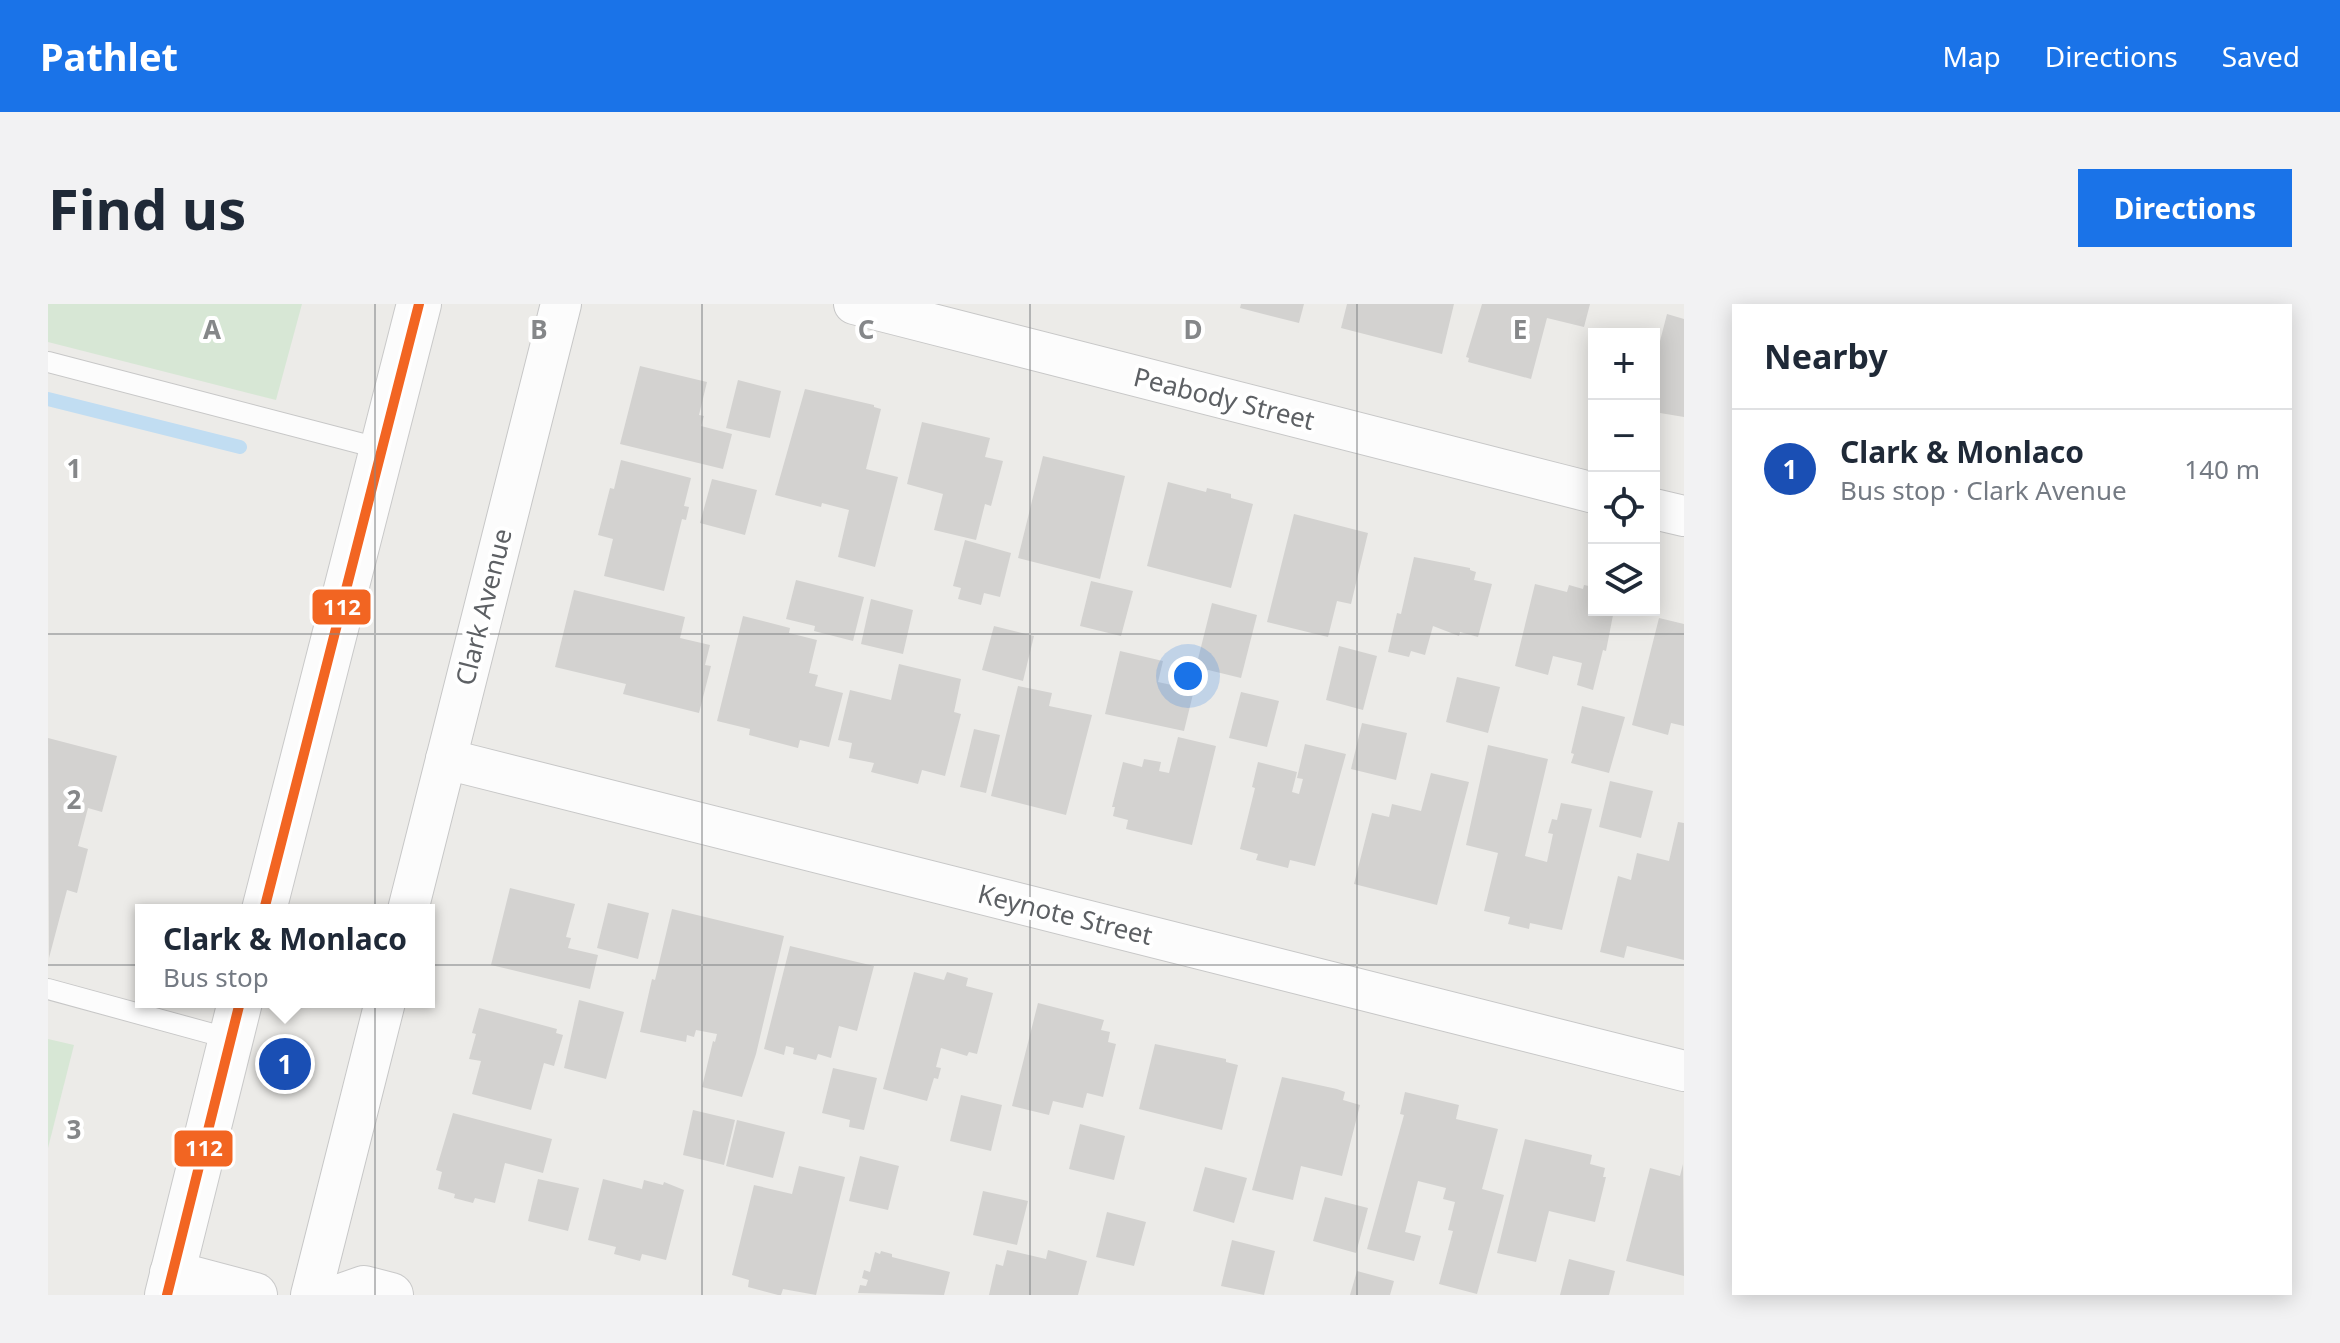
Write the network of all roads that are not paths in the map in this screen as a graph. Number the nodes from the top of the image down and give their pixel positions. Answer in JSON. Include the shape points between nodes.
{"nodes":[{"id":1,"x":419,"y":304,"type":"edge"},
{"id":2,"x":561,"y":304,"type":"edge"},
{"id":3,"x":854,"y":304,"type":"edge"},
{"id":4,"x":48,"y":362,"type":"edge"},
{"id":5,"x":382,"y":449,"type":"junction"},
{"id":6,"x":1588,"y":491,"type":"edge"},
{"id":7,"x":1660,"y":510,"type":"edge"},
{"id":8,"x":1684,"y":516,"type":"edge"},
{"id":9,"x":446,"y":759,"type":"junction"},
{"id":10,"x":266,"y":904,"type":"edge"},
{"id":11,"x":410,"y":904,"type":"edge"},
{"id":12,"x":48,"y":989,"type":"edge"},
{"id":13,"x":135,"y":1003,"type":"edge"},
{"id":14,"x":163,"y":1008,"type":"edge"},
{"id":15,"x":383,"y":1008,"type":"edge"},
{"id":16,"x":235,"y":1020,"type":"edge"},
{"id":17,"x":1684,"y":1071,"type":"edge"},
{"id":18,"x":170,"y":1284,"type":"edge"},
{"id":19,"x":255,"y":1295,"type":"edge"},
{"id":20,"x":311,"y":1295,"type":"edge"},
{"id":21,"x":344,"y":1295,"type":"edge"},
{"id":22,"x":391,"y":1295,"type":"edge"}],
"edges":[{"from":1,"to":5,"type":"main road"},
{"from":2,"to":9,"type":"street","name":"Clark Avenue"},
{"from":3,"to":6,"type":"street","name":"Peabody Street"},
{"from":4,"to":5,"type":"lane"},
{"from":5,"to":10,"type":"main road"},
{"from":7,"to":8,"type":"street"},
{"from":9,"to":11,"type":"street","name":"Clark Avenue"},
{"from":9,"to":17,"type":"street","name":"Keynote Street"},
{"from":12,"to":13,"type":"lane"},
{"from":14,"to":16,"type":"lane"},
{"from":15,"to":20,"type":"street"},
{"from":16,"to":18,"type":"main road"},
{"from":18,"to":19,"type":"main road"},
{"from":21,"to":22,"type":"main road","via":[[364,1288]]}]}
